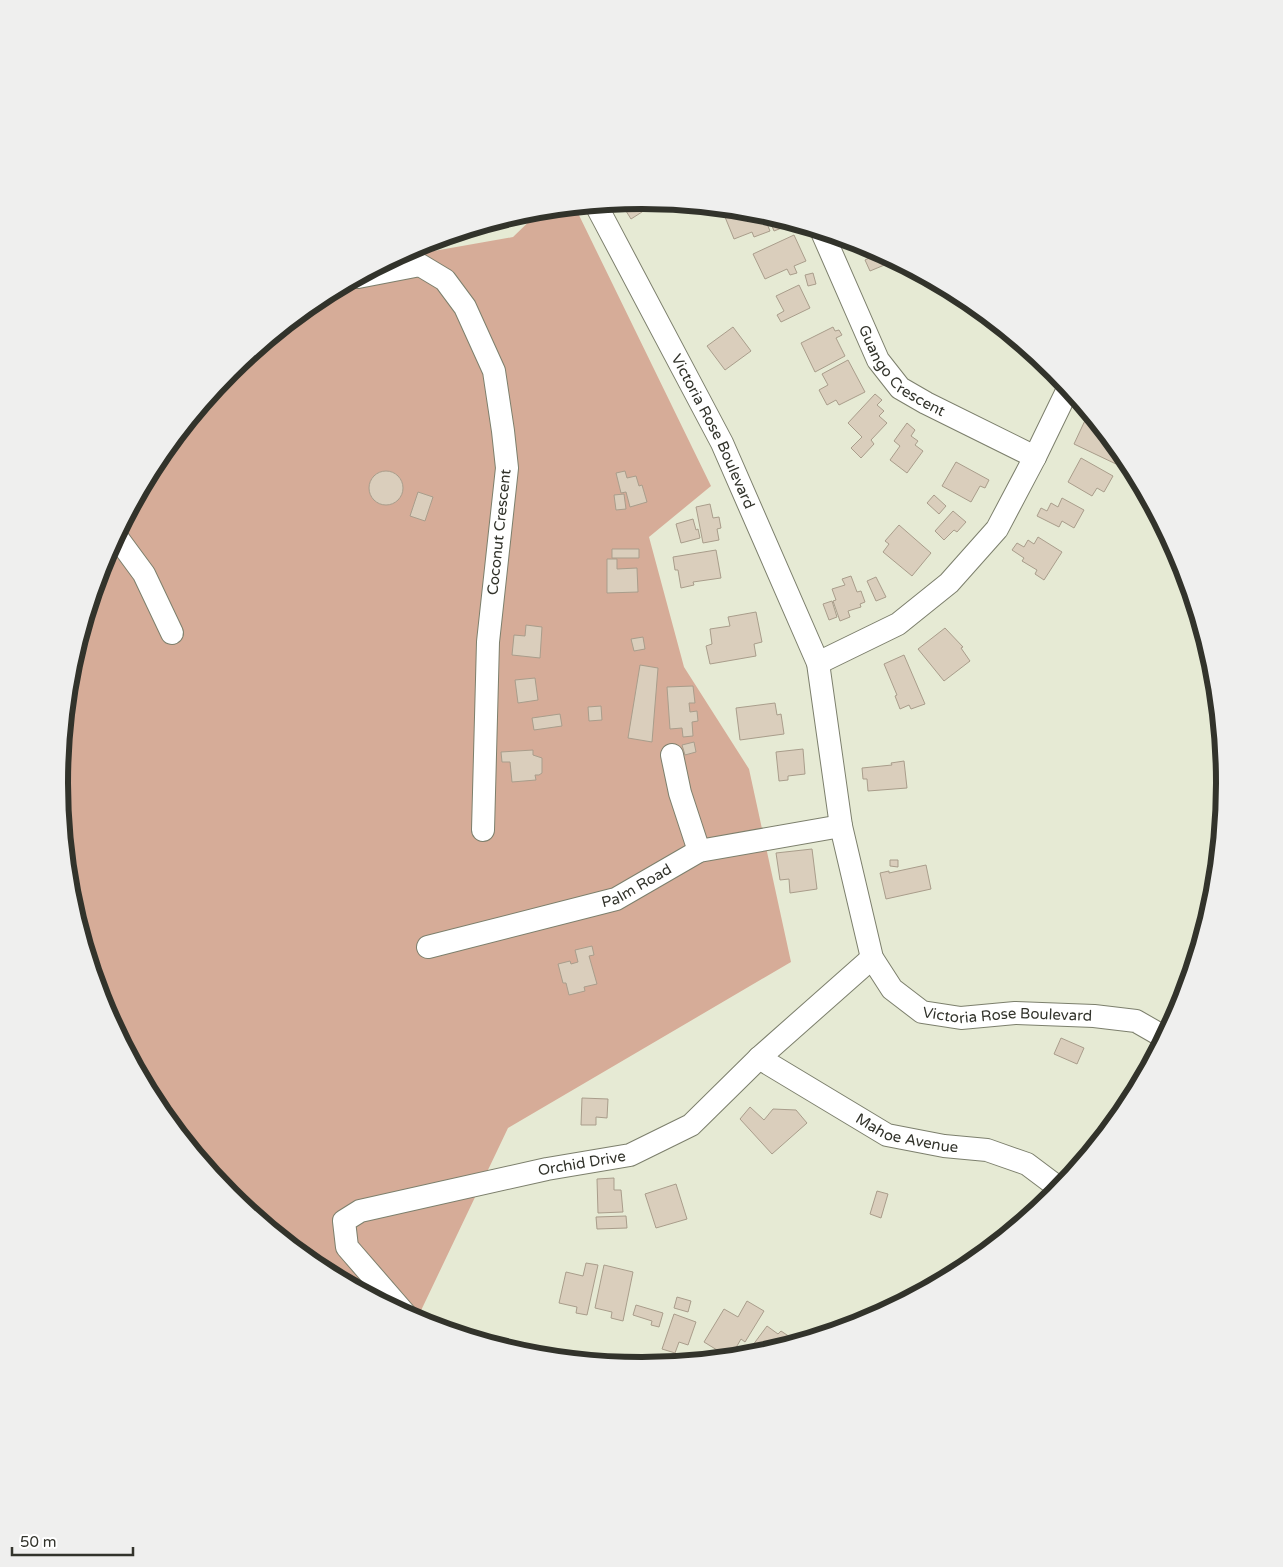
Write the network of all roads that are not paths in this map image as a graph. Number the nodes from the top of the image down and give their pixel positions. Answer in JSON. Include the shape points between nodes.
{"nodes":[{"id":1,"x":599,"y":211,"type":"edge"},
{"id":2,"x":825,"y":240,"type":"edge"},
{"id":3,"x":379,"y":274,"type":"edge"},
{"id":4,"x":1065,"y":396,"type":"edge"},
{"id":5,"x":1035,"y":457,"type":"junction"},
{"id":6,"x":121,"y":543,"type":"edge"},
{"id":7,"x":172,"y":633,"type":"dead end"},
{"id":8,"x":818,"y":662,"type":"junction"},
{"id":9,"x":672,"y":755,"type":"dead end"},
{"id":10,"x":841,"y":826,"type":"junction"},
{"id":11,"x":483,"y":830,"type":"dead end"},
{"id":12,"x":700,"y":851,"type":"junction"},
{"id":13,"x":428,"y":947,"type":"dead end"},
{"id":14,"x":872,"y":958,"type":"junction"},
{"id":15,"x":1158,"y":1033,"type":"edge"},
{"id":16,"x":759,"y":1058,"type":"junction"},
{"id":17,"x":1053,"y":1183,"type":"edge"},
{"id":18,"x":393,"y":1301,"type":"edge"}],
"edges":[{"from":1,"to":8,"type":"street","name":"Victoria Rose Boulevard","via":[[722,443]]},
{"from":2,"to":5,"type":"street","name":"Guango Crescent","via":[[878,360],[900,388]]},
{"from":3,"to":11,"type":"street","name":"Coconut Crescent","via":[[420,265],[445,280],[464,307],[494,371],[507,468],[488,642]]},
{"from":4,"to":5,"type":"street"},
{"from":5,"to":8,"type":"street","via":[[997,529],[949,583],[898,624]]},
{"from":6,"to":7,"type":"street","via":[[144,574]]},
{"from":8,"to":10,"type":"street","name":"Victoria Rose Boulevard"},
{"from":9,"to":12,"type":"street","via":[[680,793]]},
{"from":10,"to":12,"type":"street","name":"Palm Road"},
{"from":10,"to":14,"type":"street","name":"Victoria Rose Boulevard"},
{"from":12,"to":13,"type":"street","name":"Palm Road","via":[[616,898]]},
{"from":14,"to":15,"type":"street","name":"Victoria Rose Boulevard","via":[[892,989],[922,1012],[960,1018],[1015,1013],[1094,1016],[1136,1021]]},
{"from":14,"to":16,"type":"street","name":"Orchid Drive"},
{"from":16,"to":17,"type":"street","name":"Mahoe Avenue","via":[[887,1135],[987,1150],[1027,1164]]},
{"from":16,"to":18,"type":"street","name":"Orchid Drive","via":[[691,1125],[630,1155],[547,1169],[360,1211],[344,1221],[347,1247]]}]}
